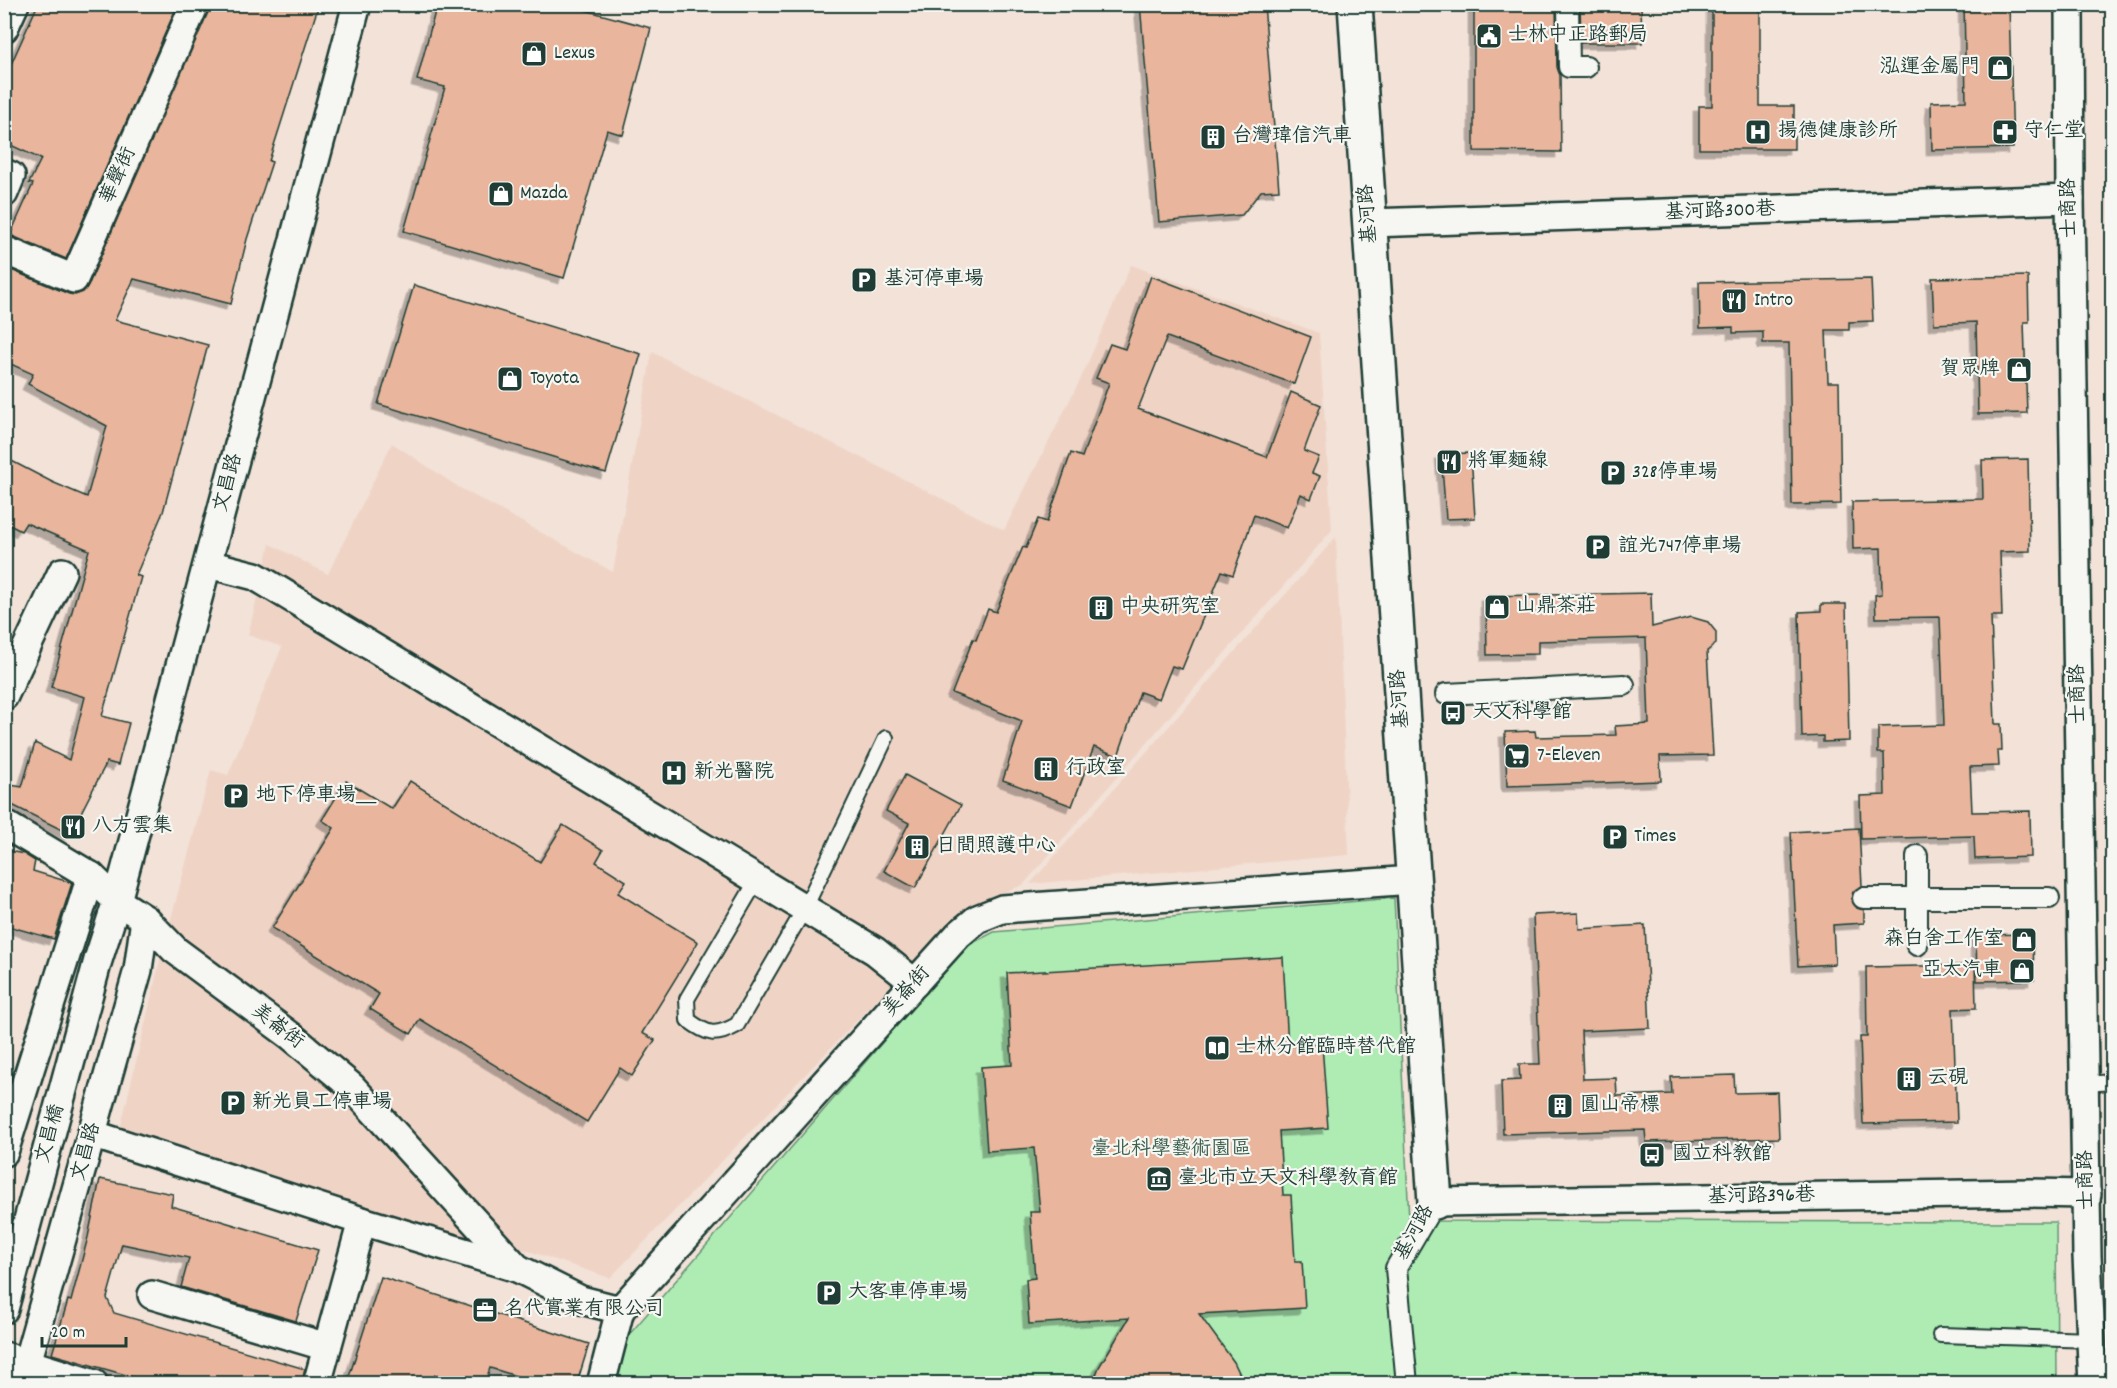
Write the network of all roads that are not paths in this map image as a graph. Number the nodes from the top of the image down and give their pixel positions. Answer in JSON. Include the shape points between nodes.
{"nodes":[{"id":1,"x":15,"y":4,"type":"edge"},
{"id":2,"x":195,"y":4,"type":"edge"},
{"id":3,"x":357,"y":4,"type":"edge"},
{"id":4,"x":1355,"y":4,"type":"edge"},
{"id":5,"x":1568,"y":4,"type":"edge"},
{"id":6,"x":2068,"y":4,"type":"edge"},
{"id":7,"x":4,"y":28,"type":"edge"},
{"id":8,"x":1586,"y":67,"type":"dead end"},
{"id":9,"x":2070,"y":199,"type":"junction"},
{"id":10,"x":1370,"y":224,"type":"junction"},
{"id":11,"x":4,"y":250,"type":"edge"},
{"id":12,"x":208,"y":564,"type":"junction"},
{"id":13,"x":62,"y":572,"type":"dead end"},
{"id":14,"x":1624,"y":685,"type":"dead end"},
{"id":15,"x":1446,"y":694,"type":"dead end"},
{"id":16,"x":4,"y":696,"type":"edge"},
{"id":17,"x":886,"y":738,"type":"dead end"},
{"id":18,"x":4,"y":824,"type":"edge"},
{"id":19,"x":1917,"y":856,"type":"dead end"},
{"id":20,"x":91,"y":876,"type":"junction"},
{"id":21,"x":758,"y":880,"type":"junction"},
{"id":22,"x":1413,"y":880,"type":"junction"},
{"id":23,"x":1863,"y":898,"type":"dead end"},
{"id":24,"x":1917,"y":898,"type":"junction"},
{"id":25,"x":2049,"y":898,"type":"dead end"},
{"id":26,"x":117,"y":901,"type":"junction"},
{"id":27,"x":805,"y":908,"type":"junction"},
{"id":28,"x":145,"y":919,"type":"junction"},
{"id":29,"x":1917,"y":945,"type":"dead end"},
{"id":30,"x":98,"y":960,"type":"joint"},
{"id":31,"x":915,"y":983,"type":"junction"},
{"id":32,"x":2112,"y":1082,"type":"edge"},
{"id":33,"x":2086,"y":1084,"type":"junction"},
{"id":34,"x":92,"y":1134,"type":"junction"},
{"id":35,"x":4,"y":1152,"type":"edge"},
{"id":36,"x":2087,"y":1194,"type":"junction"},
{"id":37,"x":1435,"y":1202,"type":"junction"},
{"id":38,"x":362,"y":1221,"type":"junction"},
{"id":39,"x":517,"y":1268,"type":"junction"},
{"id":40,"x":152,"y":1295,"type":"dead end"},
{"id":41,"x":4,"y":1309,"type":"edge"},
{"id":42,"x":620,"y":1310,"type":"junction"},
{"id":43,"x":1940,"y":1335,"type":"dead end"},
{"id":44,"x":2092,"y":1340,"type":"junction"},
{"id":45,"x":327,"y":1347,"type":"junction"},
{"id":46,"x":17,"y":1367,"type":"edge"},
{"id":47,"x":94,"y":1383,"type":"edge"},
{"id":48,"x":317,"y":1383,"type":"edge"},
{"id":49,"x":601,"y":1383,"type":"edge"},
{"id":50,"x":1407,"y":1383,"type":"edge"},
{"id":51,"x":2092,"y":1383,"type":"edge"}],
"edges":[{"from":1,"to":7,"type":"street"},
{"from":2,"to":11,"type":"street","name":"華聲街","via":[[74,279]]},
{"from":3,"to":12,"type":"street","name":"文昌路"},
{"from":4,"to":10,"type":"street","name":"基河路"},
{"from":5,"to":8,"type":"street","via":[[1569,67]]},
{"from":6,"to":9,"type":"street","name":"士商路"},
{"from":9,"to":10,"type":"street","name":"基河路300巷"},
{"from":9,"to":33,"type":"street","name":"士商路"},
{"from":10,"to":22,"type":"street","name":"基河路"},
{"from":12,"to":21,"type":"street","via":[[255,576]]},
{"from":12,"to":26,"type":"street","name":"文昌路"},
{"from":13,"to":16,"type":"street"},
{"from":14,"to":15,"type":"street"},
{"from":17,"to":27,"type":"lane"},
{"from":18,"to":20,"type":"street","name":"美崙街"},
{"from":19,"to":24,"type":"street"},
{"from":20,"to":26,"type":"street","name":"美崙街"},
{"from":20,"to":35,"type":"street"},
{"from":21,"to":27,"type":"street"},
{"from":21,"to":27,"type":"lane","via":[[687,999],[688,1020],[704,1031],[721,1034],[737,1025]]},
{"from":22,"to":31,"type":"street","name":"美崙街","via":[[1002,909],[977,918]]},
{"from":22,"to":37,"type":"street","name":"基河路"},
{"from":23,"to":24,"type":"street"},
{"from":24,"to":25,"type":"street"},
{"from":24,"to":29,"type":"street"},
{"from":26,"to":28,"type":"street","name":"美崙街"},
{"from":26,"to":30,"type":"street","name":"文昌路"},
{"from":27,"to":31,"type":"street","via":[[875,951]]},
{"from":28,"to":34,"type":"street","name":"文昌路","via":[[138,969]]},
{"from":28,"to":39,"type":"street","name":"美崙街","via":[[175,950],[352,1087]]},
{"from":30,"to":41,"type":"street","name":"文昌橋"},
{"from":31,"to":42,"type":"street","name":"美崙街"},
{"from":32,"to":33,"type":"lane"},
{"from":33,"to":36,"type":"street","name":"士商路"},
{"from":34,"to":38,"type":"street","name":"美崙街"},
{"from":34,"to":46,"type":"street","name":"文昌路"},
{"from":36,"to":37,"type":"street","name":"基河路396巷"},
{"from":36,"to":44,"type":"street","name":"士商路"},
{"from":37,"to":50,"type":"street","name":"基河路","via":[[1396,1268]]},
{"from":38,"to":39,"type":"street","name":"美崙街"},
{"from":38,"to":45,"type":"street"},
{"from":39,"to":42,"type":"street","name":"美崙街","via":[[581,1300]]},
{"from":40,"to":45,"type":"street"},
{"from":42,"to":49,"type":"street"},
{"from":43,"to":44,"type":"lane"},
{"from":44,"to":51,"type":"street","name":"士商路"},
{"from":45,"to":48,"type":"street"},
{"from":46,"to":47,"type":"street"}]}
